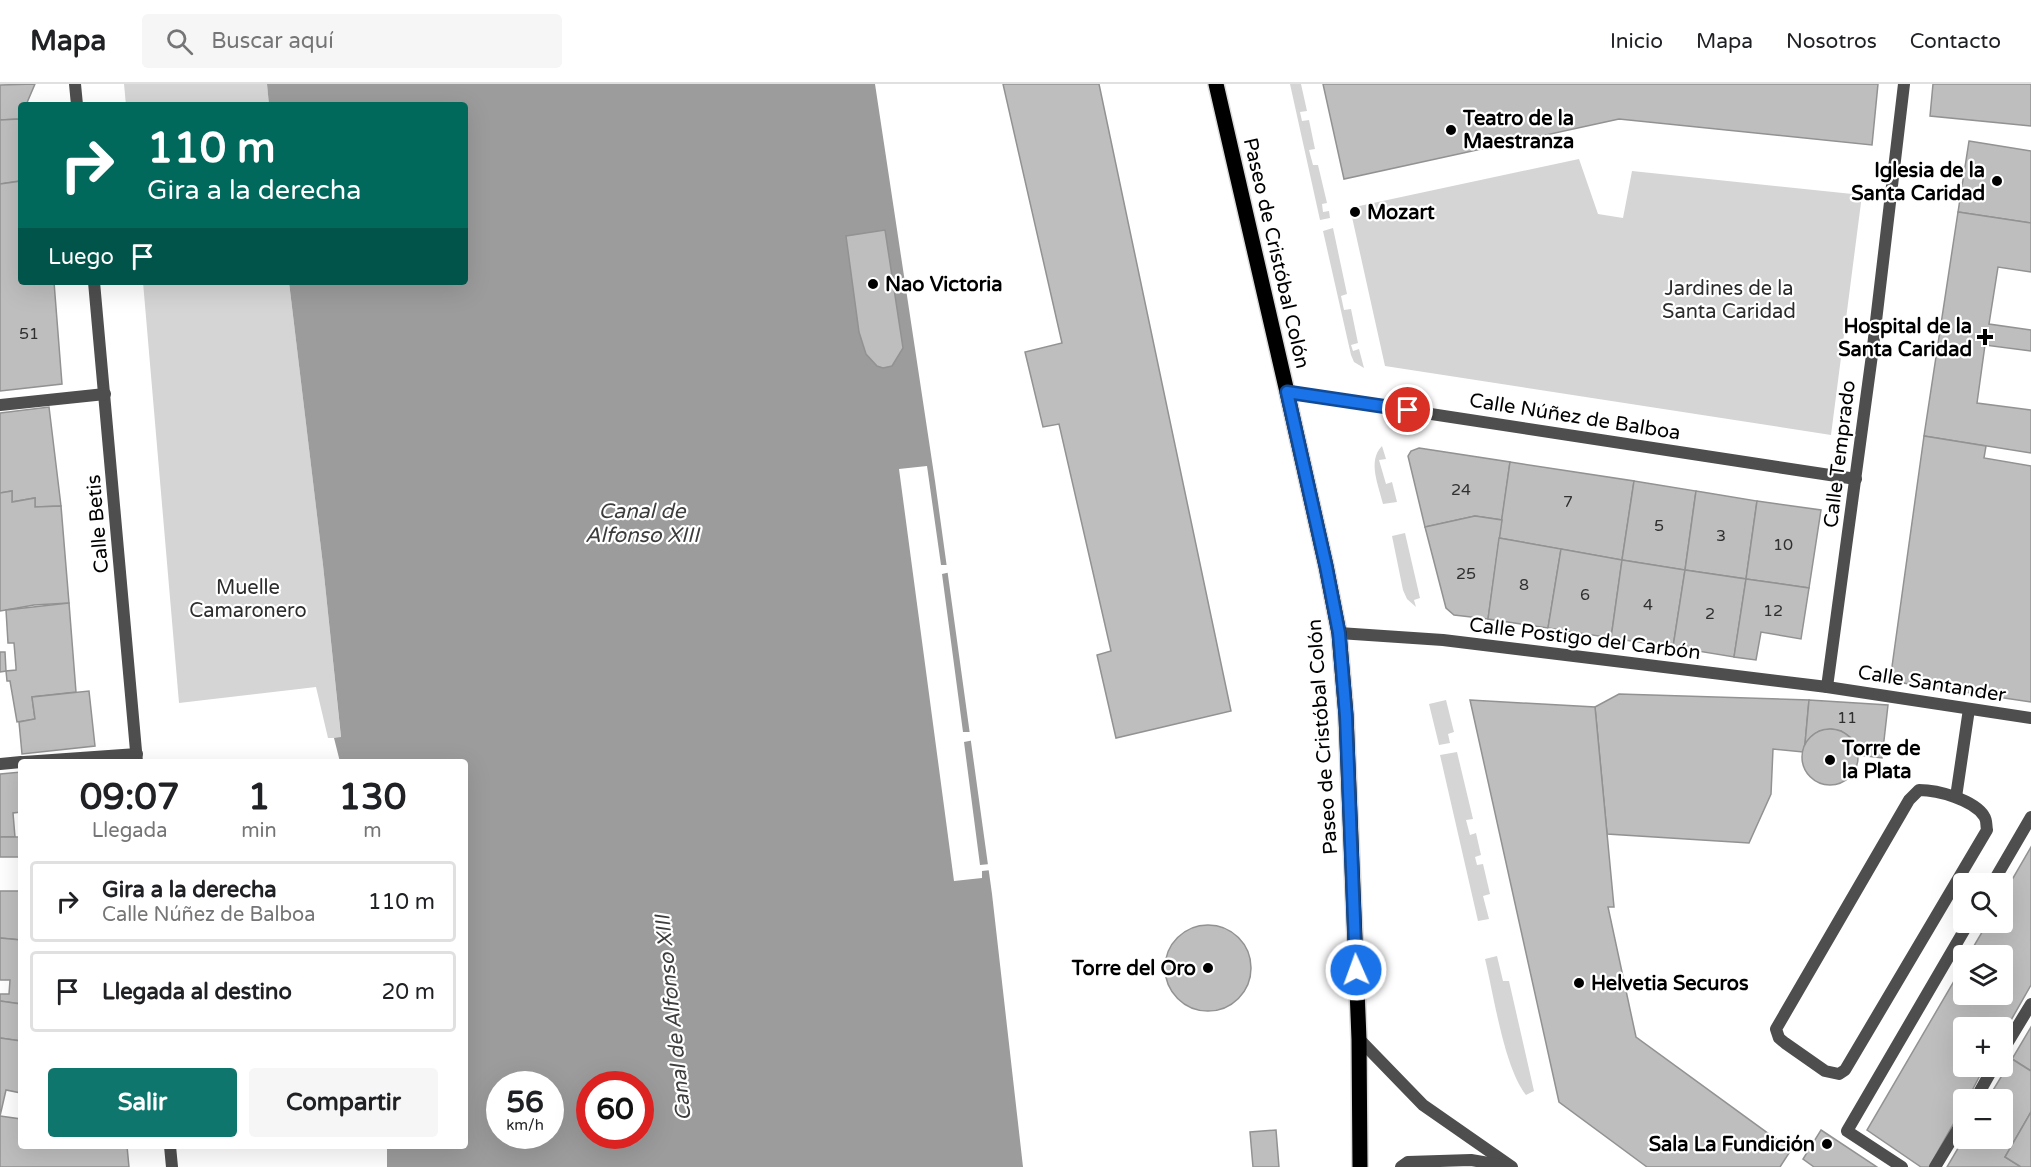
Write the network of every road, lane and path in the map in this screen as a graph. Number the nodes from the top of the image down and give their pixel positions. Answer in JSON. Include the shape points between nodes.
{"nodes":[{"id":1,"x":75,"y":84,"type":"edge"},
{"id":2,"x":1216,"y":84,"type":"edge"},
{"id":3,"x":1904,"y":84,"type":"edge"},
{"id":4,"x":77,"y":102,"type":"edge"},
{"id":5,"x":94,"y":285,"type":"edge"},
{"id":6,"x":1287,"y":392,"type":"junction"},
{"id":7,"x":105,"y":394,"type":"junction"},
{"id":8,"x":0,"y":405,"type":"edge"},
{"id":9,"x":1856,"y":479,"type":"junction"},
{"id":10,"x":1339,"y":633,"type":"junction"},
{"id":11,"x":1827,"y":687,"type":"junction"},
{"id":12,"x":1970,"y":709,"type":"junction"},
{"id":13,"x":2031,"y":718,"type":"edge"},
{"id":14,"x":137,"y":758,"type":"edge"},
{"id":15,"x":108,"y":759,"type":"edge"},
{"id":16,"x":18,"y":762,"type":"edge"},
{"id":17,"x":0,"y":764,"type":"edge"},
{"id":18,"x":1956,"y":797,"type":"junction"},
{"id":19,"x":2031,"y":817,"type":"edge"},
{"id":20,"x":1998,"y":873,"type":"edge"},
{"id":21,"x":1963,"y":933,"type":"edge"},
{"id":22,"x":2031,"y":1004,"type":"edge"},
{"id":23,"x":2013,"y":1034,"type":"edge"},
{"id":24,"x":1359,"y":1039,"type":"junction"},
{"id":25,"x":1953,"y":1137,"type":"edge"},
{"id":26,"x":170,"y":1149,"type":"edge"},
{"id":27,"x":172,"y":1167,"type":"edge"},
{"id":28,"x":1360,"y":1167,"type":"edge"},
{"id":29,"x":1401,"y":1167,"type":"edge"},
{"id":30,"x":1510,"y":1167,"type":"edge"},
{"id":31,"x":1902,"y":1167,"type":"edge"},
{"id":32,"x":1935,"y":1167,"type":"edge"}],
"edges":[{"from":1,"to":4,"type":"street"},
{"from":2,"to":6,"type":"main road","name":"Paseo de Cristóbal Colón"},
{"from":3,"to":9,"type":"street","name":"Calle Temprado"},
{"from":5,"to":7,"type":"street","name":"Calle Betis"},
{"from":6,"to":9,"type":"street","name":"Calle Núñez de Balboa"},
{"from":6,"to":10,"type":"main road","name":"Paseo de Cristóbal Colón"},
{"from":7,"to":8,"type":"street"},
{"from":7,"to":14,"type":"street","name":"Calle Betis"},
{"from":9,"to":11,"type":"street","name":"Calle Temprado"},
{"from":10,"to":11,"type":"street","name":"Calle Postigo del Carbón","via":[[1443,640]]},
{"from":10,"to":24,"type":"main road","name":"Paseo de Cristóbal Colón"},
{"from":11,"to":12,"type":"street","name":"Calle Santander"},
{"from":12,"to":13,"type":"street","name":"Calle Santander"},
{"from":12,"to":18,"type":"street"},
{"from":14,"to":15,"type":"street"},
{"from":16,"to":17,"type":"street"},
{"from":18,"to":18,"type":"street","via":[[1978,809],[1986,818],[1987,830],[1845,1070],[1839,1074],[1825,1071],[1779,1038],[1776,1029],[1909,800],[1919,790]]},
{"from":19,"to":20,"type":"street"},
{"from":21,"to":31,"type":"street","via":[[1847,1131]]},
{"from":22,"to":23,"type":"street"},
{"from":24,"to":28,"type":"main road","name":"Paseo de Cristóbal Colón"},
{"from":24,"to":30,"type":"street","via":[[1423,1105]]},
{"from":25,"to":32,"type":"street"},
{"from":26,"to":27,"type":"street"},
{"from":29,"to":30,"type":"street","via":[[1408,1162],[1471,1160]]}]}
